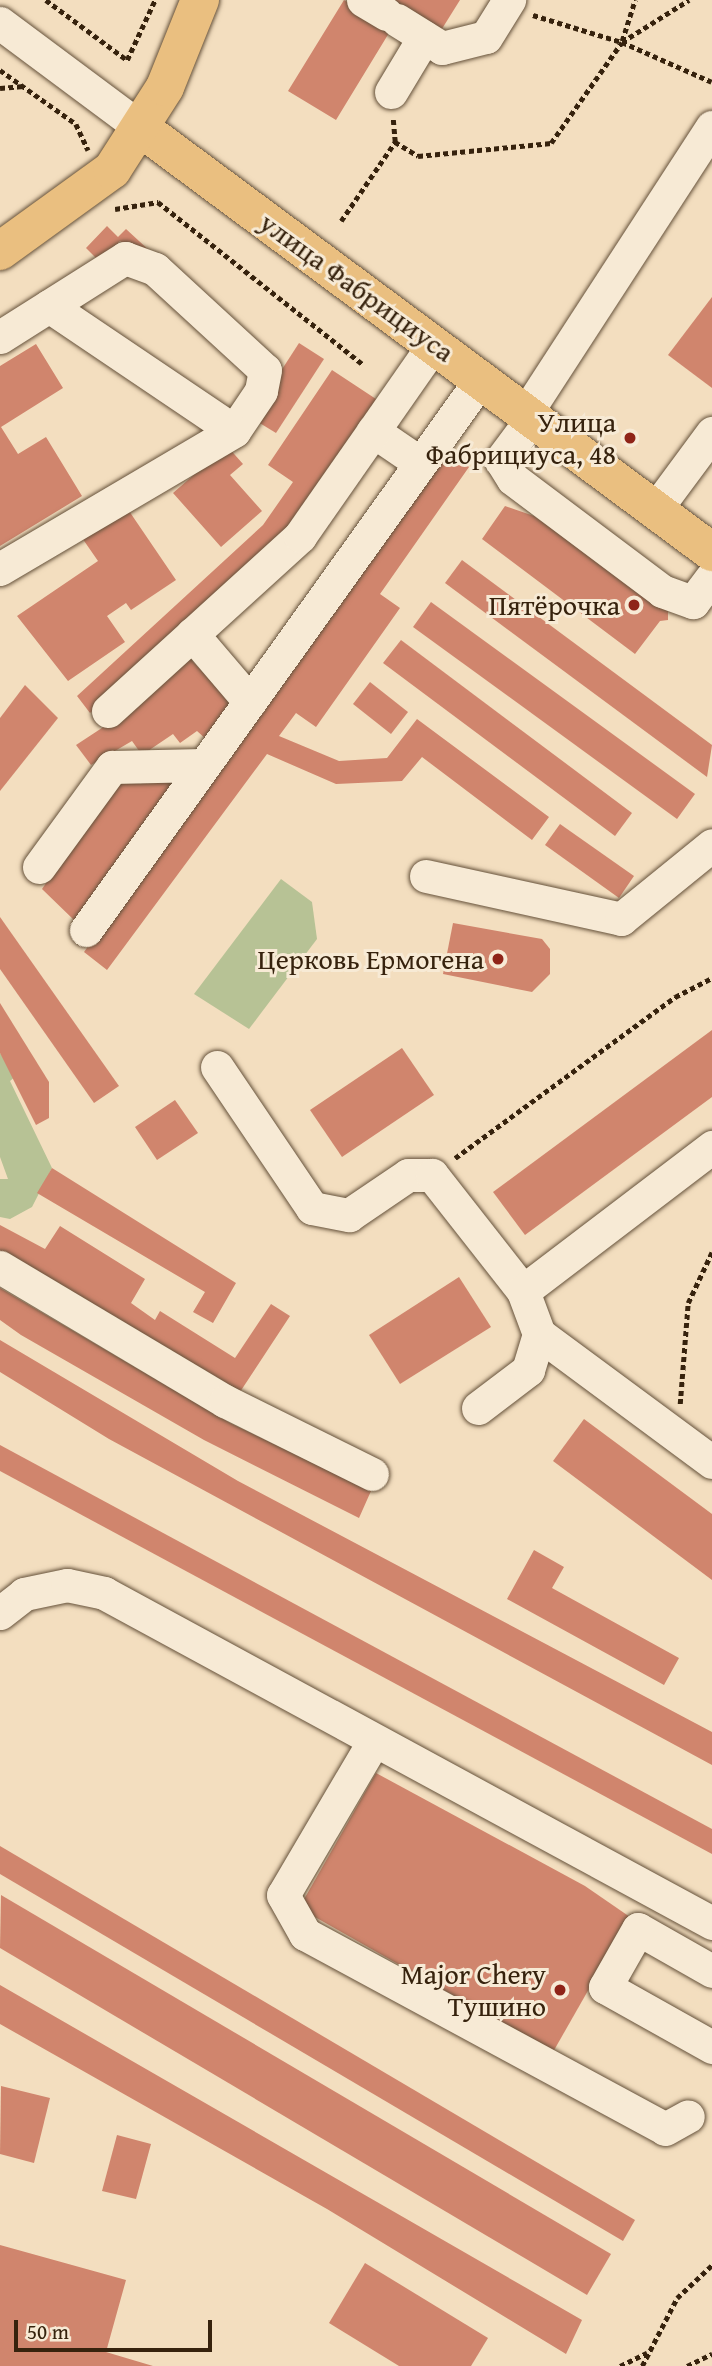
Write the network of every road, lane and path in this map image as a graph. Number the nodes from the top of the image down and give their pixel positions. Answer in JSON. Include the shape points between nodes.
{"nodes":[{"id":1,"x":46,"y":0,"type":"edge"},
{"id":2,"x":155,"y":0,"type":"edge"},
{"id":3,"x":200,"y":0,"type":"edge"},
{"id":4,"x":635,"y":0,"type":"edge"},
{"id":5,"x":689,"y":0,"type":"edge"},
{"id":6,"x":507,"y":3,"type":"edge"},
{"id":7,"x":393,"y":18,"type":"edge"},
{"id":8,"x":0,"y":23,"type":"edge"},
{"id":9,"x":622,"y":42,"type":"junction"},
{"id":10,"x":0,"y":70,"type":"edge"},
{"id":11,"x":712,"y":82,"type":"edge"},
{"id":12,"x":24,"y":86,"type":"junction"},
{"id":13,"x":0,"y":88,"type":"edge"},
{"id":14,"x":391,"y":92,"type":"joint"},
{"id":15,"x":712,"y":127,"type":"edge"},
{"id":16,"x":142,"y":129,"type":"junction"},
{"id":17,"x":395,"y":142,"type":"junction"},
{"id":18,"x":81,"y":161,"type":"dead end"},
{"id":19,"x":341,"y":221,"type":"dead end"},
{"id":20,"x":0,"y":251,"type":"edge"},
{"id":21,"x":49,"y":306,"type":"junction"},
{"id":22,"x":0,"y":337,"type":"edge"},
{"id":23,"x":435,"y":344,"type":"junction"},
{"id":24,"x":481,"y":379,"type":"junction"},
{"id":25,"x":530,"y":415,"type":"junction"},
{"id":26,"x":234,"y":431,"type":"junction"},
{"id":27,"x":373,"y":431,"type":"junction"},
{"id":28,"x":712,"y":433,"type":"edge"},
{"id":29,"x":421,"y":463,"type":"junction"},
{"id":30,"x":655,"y":510,"type":"junction"},
{"id":31,"x":712,"y":552,"type":"edge"},
{"id":32,"x":0,"y":569,"type":"edge"},
{"id":33,"x":712,"y":577,"type":"edge"},
{"id":34,"x":192,"y":635,"type":"junction"},
{"id":35,"x":250,"y":702,"type":"junction"},
{"id":36,"x":107,"y":711,"type":"dead end"},
{"id":37,"x":203,"y":765,"type":"junction"},
{"id":38,"x":712,"y":845,"type":"edge"},
{"id":39,"x":39,"y":867,"type":"dead end"},
{"id":40,"x":426,"y":876,"type":"dead end"},
{"id":41,"x":86,"y":930,"type":"dead end"},
{"id":42,"x":712,"y":978,"type":"edge"},
{"id":43,"x":217,"y":1068,"type":"dead end"},
{"id":44,"x":712,"y":1147,"type":"edge"},
{"id":45,"x":432,"y":1175,"type":"junction"},
{"id":46,"x":712,"y":1252,"type":"edge"},
{"id":47,"x":0,"y":1267,"type":"edge"},
{"id":48,"x":523,"y":1290,"type":"junction"},
{"id":49,"x":539,"y":1334,"type":"junction"},
{"id":50,"x":478,"y":1408,"type":"dead end"},
{"id":51,"x":677,"y":1436,"type":"junction"},
{"id":52,"x":712,"y":1462,"type":"edge"},
{"id":53,"x":372,"y":1474,"type":"dead end"},
{"id":54,"x":0,"y":1613,"type":"edge"},
{"id":55,"x":372,"y":1744,"type":"junction"},
{"id":56,"x":712,"y":1923,"type":"edge"},
{"id":57,"x":712,"y":1971,"type":"edge"},
{"id":58,"x":712,"y":2047,"type":"edge"},
{"id":59,"x":688,"y":2116,"type":"dead end"},
{"id":60,"x":712,"y":2265,"type":"edge"},
{"id":61,"x":648,"y":2353,"type":"junction"},
{"id":62,"x":712,"y":2354,"type":"edge"},
{"id":63,"x":620,"y":2366,"type":"edge"},
{"id":64,"x":642,"y":2366,"type":"edge"},
{"id":65,"x":687,"y":2366,"type":"edge"}],
"edges":[{"from":1,"to":2,"type":"path","via":[[127,60]]},
{"from":3,"to":16,"type":"main road"},
{"from":4,"to":9,"type":"path"},
{"from":5,"to":9,"type":"path"},
{"from":6,"to":7,"type":"street","via":[[486,37],[442,48]]},
{"from":6,"to":9,"type":"path"},
{"from":7,"to":14,"type":"street"},
{"from":8,"to":16,"type":"street","name":"улица Фабрициуса"},
{"from":9,"to":11,"type":"path"},
{"from":9,"to":17,"type":"path","via":[[551,143],[418,156]]},
{"from":10,"to":12,"type":"path"},
{"from":12,"to":13,"type":"path"},
{"from":12,"to":18,"type":"path","via":[[76,124],[88,149]]},
{"from":14,"to":17,"type":"path"},
{"from":15,"to":25,"type":"street"},
{"from":16,"to":20,"type":"main road","via":[[85,194]]},
{"from":16,"to":23,"type":"main road","name":"улица Фабрициуса"},
{"from":17,"to":19,"type":"path"},
{"from":21,"to":22,"type":"street"},
{"from":21,"to":26,"type":"street"},
{"from":21,"to":26,"type":"street","via":[[125,258],[155,269],[265,370],[261,391]]},
{"from":23,"to":24,"type":"main road","name":"улица Фабрициуса"},
{"from":23,"to":27,"type":"street"},
{"from":24,"to":25,"type":"main road","name":"улица Фабрициуса"},
{"from":24,"to":29,"type":"street"},
{"from":25,"to":30,"type":"main road","name":"улица Фабрициуса"},
{"from":25,"to":33,"type":"street","via":[[501,460],[513,479],[662,591],[693,603]]},
{"from":26,"to":32,"type":"street"},
{"from":27,"to":29,"type":"street"},
{"from":27,"to":34,"type":"street","via":[[300,536]]},
{"from":28,"to":30,"type":"street"},
{"from":29,"to":35,"type":"street"},
{"from":30,"to":31,"type":"main road","name":"улица Фабрициуса"},
{"from":34,"to":35,"type":"street"},
{"from":34,"to":36,"type":"street"},
{"from":35,"to":37,"type":"street"},
{"from":37,"to":39,"type":"street","via":[[111,767]]},
{"from":37,"to":41,"type":"street"},
{"from":38,"to":40,"type":"street","via":[[621,919]]},
{"from":42,"to":45,"type":"path","via":[[675,997]]},
{"from":43,"to":45,"type":"street","via":[[312,1208],[349,1215],[408,1175]]},
{"from":44,"to":48,"type":"street"},
{"from":45,"to":48,"type":"street"},
{"from":46,"to":51,"type":"path","via":[[688,1303]]},
{"from":47,"to":53,"type":"street","via":[[225,1401]]},
{"from":48,"to":49,"type":"street"},
{"from":49,"to":50,"type":"street","via":[[528,1370]]},
{"from":49,"to":51,"type":"street"},
{"from":51,"to":52,"type":"street"},
{"from":54,"to":55,"type":"street","via":[[23,1594],[67,1585],[104,1593]]},
{"from":55,"to":56,"type":"street"},
{"from":55,"to":59,"type":"street","via":[[283,1895],[305,1934],[665,2129]]},
{"from":57,"to":58,"type":"street","via":[[638,1929],[605,1987]]},
{"from":60,"to":61,"type":"path","via":[[677,2298]]},
{"from":61,"to":63,"type":"path"},
{"from":61,"to":64,"type":"path"},
{"from":62,"to":65,"type":"path"}]}
